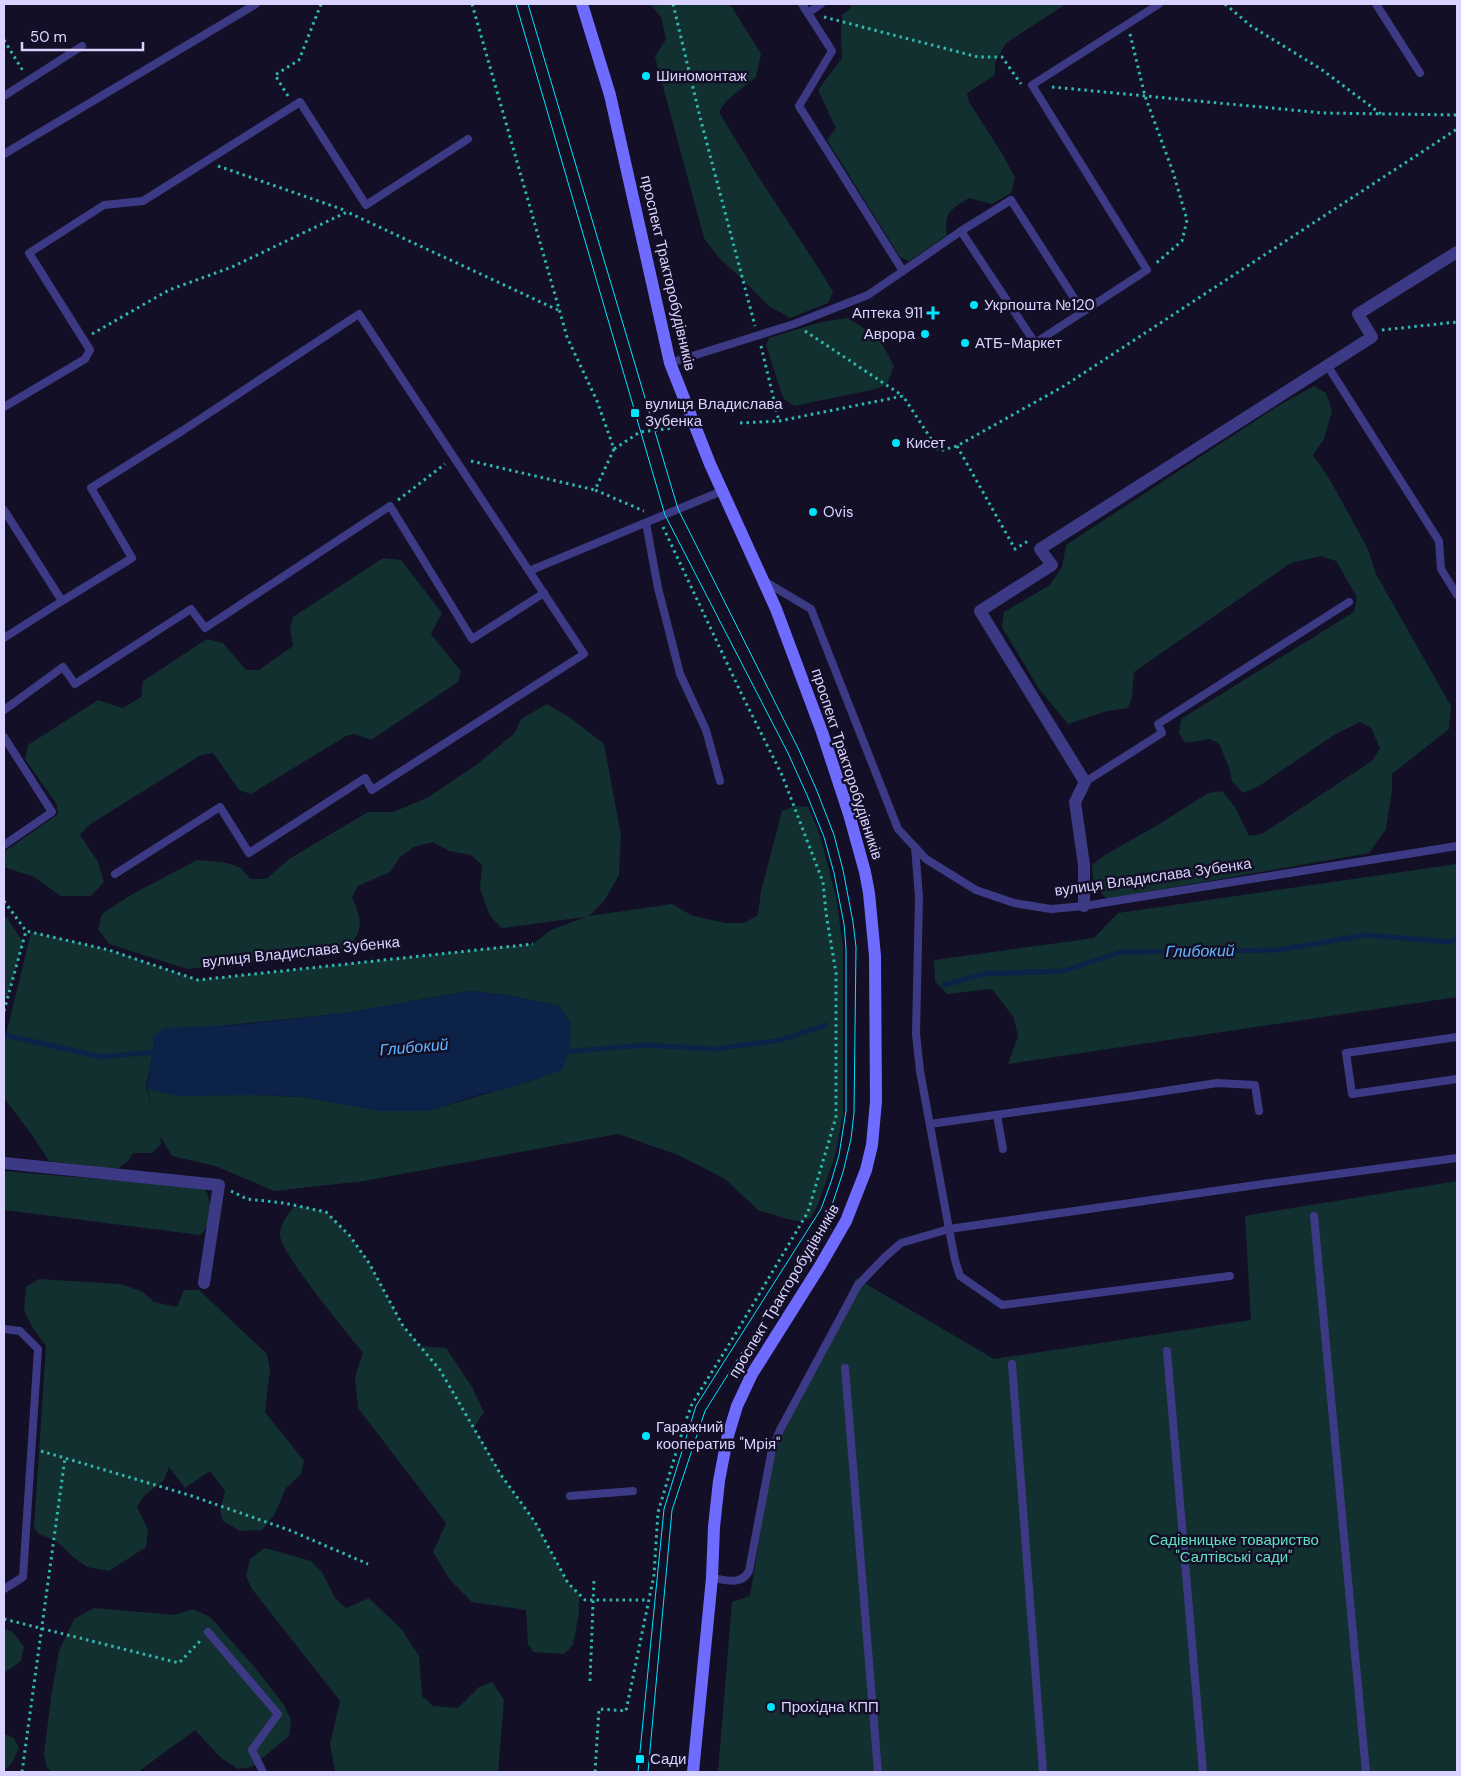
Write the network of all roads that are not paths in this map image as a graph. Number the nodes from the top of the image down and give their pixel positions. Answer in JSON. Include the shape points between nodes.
{"nodes":[{"id":1,"x":256,"y":4,"type":"edge"},
{"id":2,"x":582,"y":4,"type":"edge"},
{"id":3,"x":802,"y":4,"type":"edge"},
{"id":4,"x":821,"y":4,"type":"edge"},
{"id":5,"x":1159,"y":4,"type":"edge"},
{"id":6,"x":1376,"y":4,"type":"edge"},
{"id":7,"x":808,"y":13,"type":"junction"},
{"id":8,"x":82,"y":46,"type":"dead end"},
{"id":9,"x":1420,"y":73,"type":"dead end"},
{"id":10,"x":4,"y":96,"type":"edge"},
{"id":11,"x":468,"y":139,"type":"dead end"},
{"id":12,"x":4,"y":154,"type":"edge"},
{"id":13,"x":961,"y":231,"type":"junction"},
{"id":14,"x":1457,"y":252,"type":"edge"},
{"id":15,"x":903,"y":271,"type":"junction"},
{"id":16,"x":1083,"y":312,"type":"junction"},
{"id":17,"x":670,"y":363,"type":"junction"},
{"id":18,"x":1327,"y":365,"type":"junction"},
{"id":19,"x":4,"y":407,"type":"edge"},
{"id":20,"x":722,"y":492,"type":"junction"},
{"id":21,"x":4,"y":510,"type":"edge"},
{"id":22,"x":646,"y":522,"type":"junction"},
{"id":23,"x":530,"y":571,"type":"junction"},
{"id":24,"x":764,"y":580,"type":"junction"},
{"id":25,"x":1456,"y":590,"type":"edge"},
{"id":26,"x":544,"y":593,"type":"junction"},
{"id":27,"x":62,"y":601,"type":"junction"},
{"id":28,"x":1349,"y":602,"type":"dead end"},
{"id":29,"x":4,"y":638,"type":"edge"},
{"id":30,"x":4,"y":710,"type":"edge"},
{"id":31,"x":4,"y":738,"type":"edge"},
{"id":32,"x":720,"y":781,"type":"dead end"},
{"id":33,"x":1085,"y":782,"type":"junction"},
{"id":34,"x":4,"y":845,"type":"edge"},
{"id":35,"x":1457,"y":846,"type":"edge"},
{"id":36,"x":915,"y":847,"type":"junction"},
{"id":37,"x":115,"y":874,"type":"dead end"},
{"id":38,"x":1084,"y":906,"type":"junction"},
{"id":39,"x":1457,"y":1037,"type":"edge"},
{"id":40,"x":1457,"y":1078,"type":"edge"},
{"id":41,"x":1259,"y":1110,"type":"dead end"},
{"id":42,"x":997,"y":1115,"type":"junction"},
{"id":43,"x":930,"y":1124,"type":"junction"},
{"id":44,"x":1003,"y":1149,"type":"dead end"},
{"id":45,"x":1457,"y":1158,"type":"edge"},
{"id":46,"x":4,"y":1163,"type":"edge"},
{"id":47,"x":1314,"y":1216,"type":"dead end"},
{"id":48,"x":949,"y":1229,"type":"junction"},
{"id":49,"x":1230,"y":1276,"type":"dead end"},
{"id":50,"x":204,"y":1282,"type":"dead end"},
{"id":51,"x":4,"y":1329,"type":"edge"},
{"id":52,"x":1167,"y":1351,"type":"dead end"},
{"id":53,"x":1012,"y":1364,"type":"dead end"},
{"id":54,"x":845,"y":1368,"type":"dead end"},
{"id":55,"x":633,"y":1491,"type":"dead end"},
{"id":56,"x":570,"y":1496,"type":"dead end"},
{"id":57,"x":712,"y":1578,"type":"junction"},
{"id":58,"x":4,"y":1589,"type":"edge"},
{"id":59,"x":208,"y":1632,"type":"road end"},
{"id":60,"x":263,"y":1772,"type":"edge"},
{"id":61,"x":693,"y":1772,"type":"edge"},
{"id":62,"x":878,"y":1772,"type":"edge"},
{"id":63,"x":1043,"y":1772,"type":"edge"},
{"id":64,"x":1203,"y":1772,"type":"edge"},
{"id":65,"x":1366,"y":1772,"type":"edge"}],
"edges":[{"from":1,"to":12,"type":"lane"},
{"from":2,"to":17,"type":"main road","name":"проспект Тракторобудівників","via":[[610,95]]},
{"from":3,"to":7,"type":"lane"},
{"from":4,"to":7,"type":"lane"},
{"from":5,"to":16,"type":"lane","via":[[1032,85],[1147,270]]},
{"from":6,"to":9,"type":"lane"},
{"from":7,"to":15,"type":"lane","via":[[832,51],[799,106]]},
{"from":8,"to":10,"type":"lane"},
{"from":11,"to":19,"type":"lane","via":[[366,205],[300,102],[143,201],[104,205],[29,253],[90,350],[85,359]]},
{"from":13,"to":15,"type":"lane"},
{"from":13,"to":16,"type":"lane","via":[[1035,343]]},
{"from":13,"to":16,"type":"lane","via":[[1011,200]]},
{"from":14,"to":18,"type":"street","via":[[1358,314],[1372,336]]},
{"from":15,"to":17,"type":"lane","via":[[868,295],[794,324]]},
{"from":17,"to":20,"type":"main road","name":"проспект Тракторобудівників"},
{"from":18,"to":25,"type":"lane","via":[[1439,541],[1441,569]]},
{"from":18,"to":33,"type":"street","via":[[1040,549],[1052,565],[980,611]]},
{"from":20,"to":22,"type":"lane"},
{"from":20,"to":24,"type":"main road","name":"проспект Тракторобудівників"},
{"from":21,"to":27,"type":"lane"},
{"from":22,"to":23,"type":"lane"},
{"from":22,"to":32,"type":"lane","via":[[658,588],[680,674],[706,730]]},
{"from":23,"to":26,"type":"lane"},
{"from":23,"to":27,"type":"lane","via":[[359,314],[91,488],[132,558]]},
{"from":24,"to":36,"type":"lane","name":"вулиця Владислава Зубенка","via":[[811,609],[898,829]]},
{"from":24,"to":57,"type":"main road","name":"проспект Тракторобудівників","via":[[797,664],[859,844],[869,893],[875,956],[876,1101],[872,1144],[858,1194],[846,1221],[752,1374],[737,1406],[719,1481]]},
{"from":26,"to":30,"type":"lane","via":[[472,639],[390,506],[205,628],[191,609],[75,684],[63,667]]},
{"from":26,"to":37,"type":"lane","via":[[584,654],[372,790],[365,778],[249,853],[220,807]]},
{"from":27,"to":29,"type":"lane"},
{"from":28,"to":33,"type":"lane","via":[[1158,724],[1162,733]]},
{"from":31,"to":34,"type":"lane","via":[[52,812]]},
{"from":33,"to":38,"type":"street","via":[[1076,802],[1084,864]]},
{"from":35,"to":38,"type":"lane","name":"вулиця Владислава Зубенка"},
{"from":36,"to":38,"type":"lane","name":"вулиця Владислава Зубенка","via":[[926,859],[976,890],[1014,903],[1051,909]]},
{"from":36,"to":43,"type":"lane","via":[[919,897],[916,1034]]},
{"from":39,"to":40,"type":"lane","via":[[1346,1053],[1352,1094]]},
{"from":41,"to":42,"type":"lane","via":[[1255,1085],[1217,1082]]},
{"from":42,"to":43,"type":"lane"},
{"from":42,"to":44,"type":"lane"},
{"from":43,"to":48,"type":"lane"},
{"from":45,"to":48,"type":"lane"},
{"from":46,"to":50,"type":"street","via":[[219,1185]]},
{"from":47,"to":65,"type":"lane"},
{"from":48,"to":49,"type":"lane","via":[[960,1276],[1002,1305]]},
{"from":48,"to":57,"type":"lane","via":[[901,1243],[858,1285],[772,1449],[746,1578],[741,1581]]},
{"from":51,"to":58,"type":"lane","via":[[20,1330],[38,1349],[23,1577]]},
{"from":52,"to":64,"type":"lane"},
{"from":53,"to":63,"type":"lane"},
{"from":54,"to":62,"type":"lane"},
{"from":55,"to":56,"type":"lane"},
{"from":57,"to":61,"type":"main road","name":"проспект Тракторобудівників"},
{"from":59,"to":60,"type":"lane","via":[[278,1714],[252,1750]]}]}
